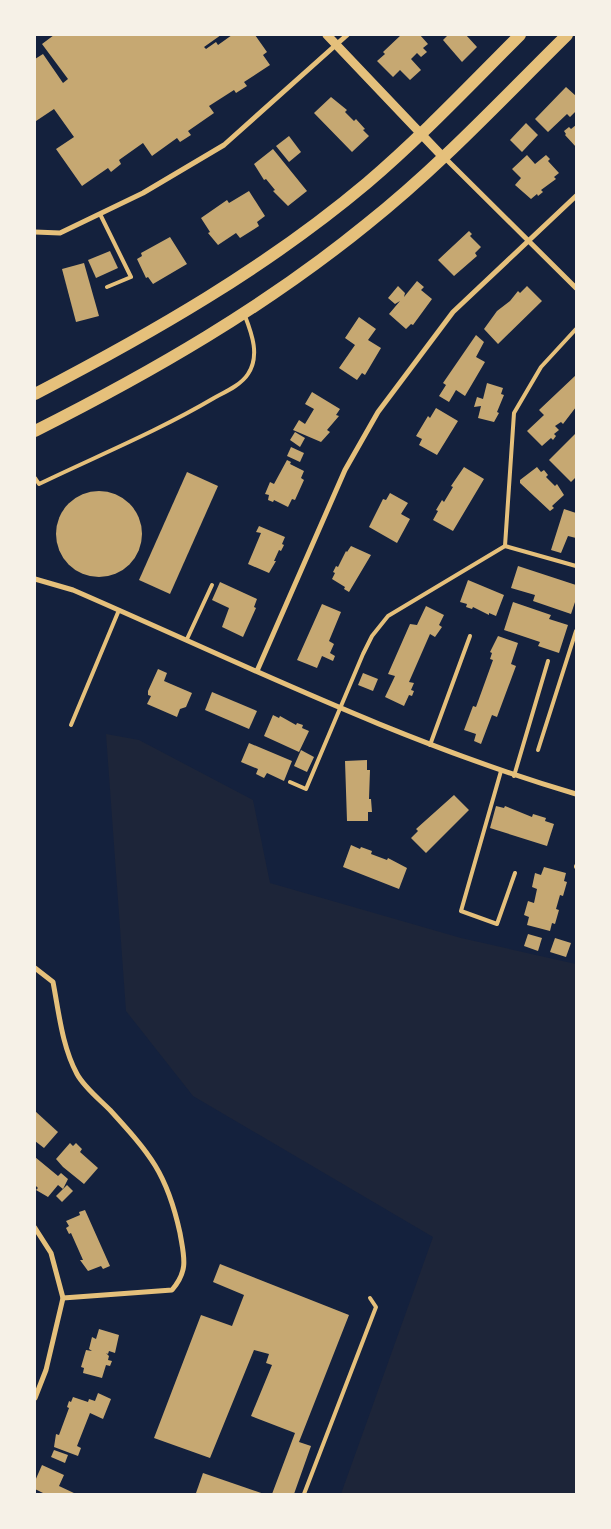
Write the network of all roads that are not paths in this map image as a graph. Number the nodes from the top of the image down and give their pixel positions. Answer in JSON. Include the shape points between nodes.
{"nodes":[{"id":1,"x":327,"y":35,"type":"edge"},
{"id":2,"x":347,"y":35,"type":"edge"},
{"id":3,"x":520,"y":35,"type":"edge"},
{"id":4,"x":567,"y":35,"type":"edge"},
{"id":5,"x":337,"y":45,"type":"junction"},
{"id":6,"x":421,"y":133,"type":"junction"},
{"id":7,"x":444,"y":157,"type":"junction"},
{"id":8,"x":576,"y":196,"type":"edge"},
{"id":9,"x":100,"y":214,"type":"junction"},
{"id":10,"x":35,"y":232,"type":"edge"},
{"id":11,"x":528,"y":243,"type":"junction"},
{"id":12,"x":107,"y":287,"type":"dead end"},
{"id":13,"x":576,"y":288,"type":"edge"},
{"id":14,"x":244,"y":314,"type":"junction"},
{"id":15,"x":576,"y":329,"type":"edge"},
{"id":16,"x":35,"y":394,"type":"edge"},
{"id":17,"x":35,"y":431,"type":"edge"},
{"id":18,"x":35,"y":478,"type":"edge"},
{"id":19,"x":505,"y":546,"type":"junction"},
{"id":20,"x":576,"y":566,"type":"edge"},
{"id":21,"x":35,"y":579,"type":"edge"},
{"id":22,"x":212,"y":585,"type":"dead end"},
{"id":23,"x":119,"y":610,"type":"junction"},
{"id":24,"x":576,"y":631,"type":"edge"},
{"id":25,"x":470,"y":636,"type":"dead end"},
{"id":26,"x":186,"y":639,"type":"junction"},
{"id":27,"x":548,"y":662,"type":"dead end"},
{"id":28,"x":257,"y":671,"type":"junction"},
{"id":29,"x":341,"y":708,"type":"junction"},
{"id":30,"x":71,"y":726,"type":"dead end"},
{"id":31,"x":430,"y":744,"type":"junction"},
{"id":32,"x":538,"y":750,"type":"dead end"},
{"id":33,"x":501,"y":772,"type":"junction"},
{"id":34,"x":514,"y":776,"type":"junction"},
{"id":35,"x":290,"y":782,"type":"dead end"},
{"id":36,"x":576,"y":794,"type":"edge"},
{"id":37,"x":515,"y":873,"type":"dead end"},
{"id":38,"x":35,"y":968,"type":"edge"},
{"id":39,"x":35,"y":1228,"type":"edge"},
{"id":40,"x":63,"y":1298,"type":"junction"},
{"id":41,"x":370,"y":1298,"type":"dead end"},
{"id":42,"x":35,"y":1398,"type":"edge"},
{"id":43,"x":304,"y":1494,"type":"edge"}],
"edges":[{"from":1,"to":5,"type":"street"},
{"from":2,"to":5,"type":"street"},
{"from":3,"to":6,"type":"main road"},
{"from":4,"to":7,"type":"main road"},
{"from":5,"to":6,"type":"street"},
{"from":5,"to":9,"type":"street","via":[[224,146]]},
{"from":6,"to":7,"type":"street"},
{"from":6,"to":16,"type":"main road","via":[[366,183],[244,274],[164,324]]},
{"from":7,"to":11,"type":"street"},
{"from":7,"to":14,"type":"main road","via":[[368,224],[286,287]]},
{"from":8,"to":11,"type":"street"},
{"from":9,"to":10,"type":"street","via":[[60,233]]},
{"from":9,"to":12,"type":"lane","via":[[131,277]]},
{"from":11,"to":13,"type":"street"},
{"from":11,"to":28,"type":"street","via":[[453,312],[378,412],[345,470]]},
{"from":14,"to":17,"type":"main road","via":[[170,359]]},
{"from":14,"to":18,"type":"lane","via":[[254,339],[254,356],[248,374],[235,386],[39,484]]},
{"from":15,"to":19,"type":"lane","via":[[541,367],[514,412]]},
{"from":19,"to":20,"type":"lane"},
{"from":19,"to":29,"type":"lane","via":[[388,616],[369,642]]},
{"from":21,"to":23,"type":"street","via":[[73,590]]},
{"from":22,"to":26,"type":"lane"},
{"from":23,"to":26,"type":"street"},
{"from":23,"to":30,"type":"lane"},
{"from":24,"to":32,"type":"lane"},
{"from":25,"to":31,"type":"lane"},
{"from":26,"to":28,"type":"street"},
{"from":27,"to":34,"type":"lane"},
{"from":28,"to":29,"type":"street"},
{"from":29,"to":31,"type":"street"},
{"from":29,"to":35,"type":"lane","via":[[306,789]]},
{"from":31,"to":33,"type":"street"},
{"from":33,"to":34,"type":"street"},
{"from":33,"to":37,"type":"lane","via":[[460,911],[496,924]]},
{"from":34,"to":36,"type":"street"},
{"from":38,"to":40,"type":"street","via":[[53,982],[67,1053],[78,1076],[143,1147],[162,1175],[173,1202],[186,1263],[179,1282],[172,1290]]},
{"from":39,"to":40,"type":"street","via":[[51,1252]]},
{"from":40,"to":42,"type":"street","via":[[46,1370]]},
{"from":41,"to":43,"type":"lane","via":[[376,1307]]}]}
